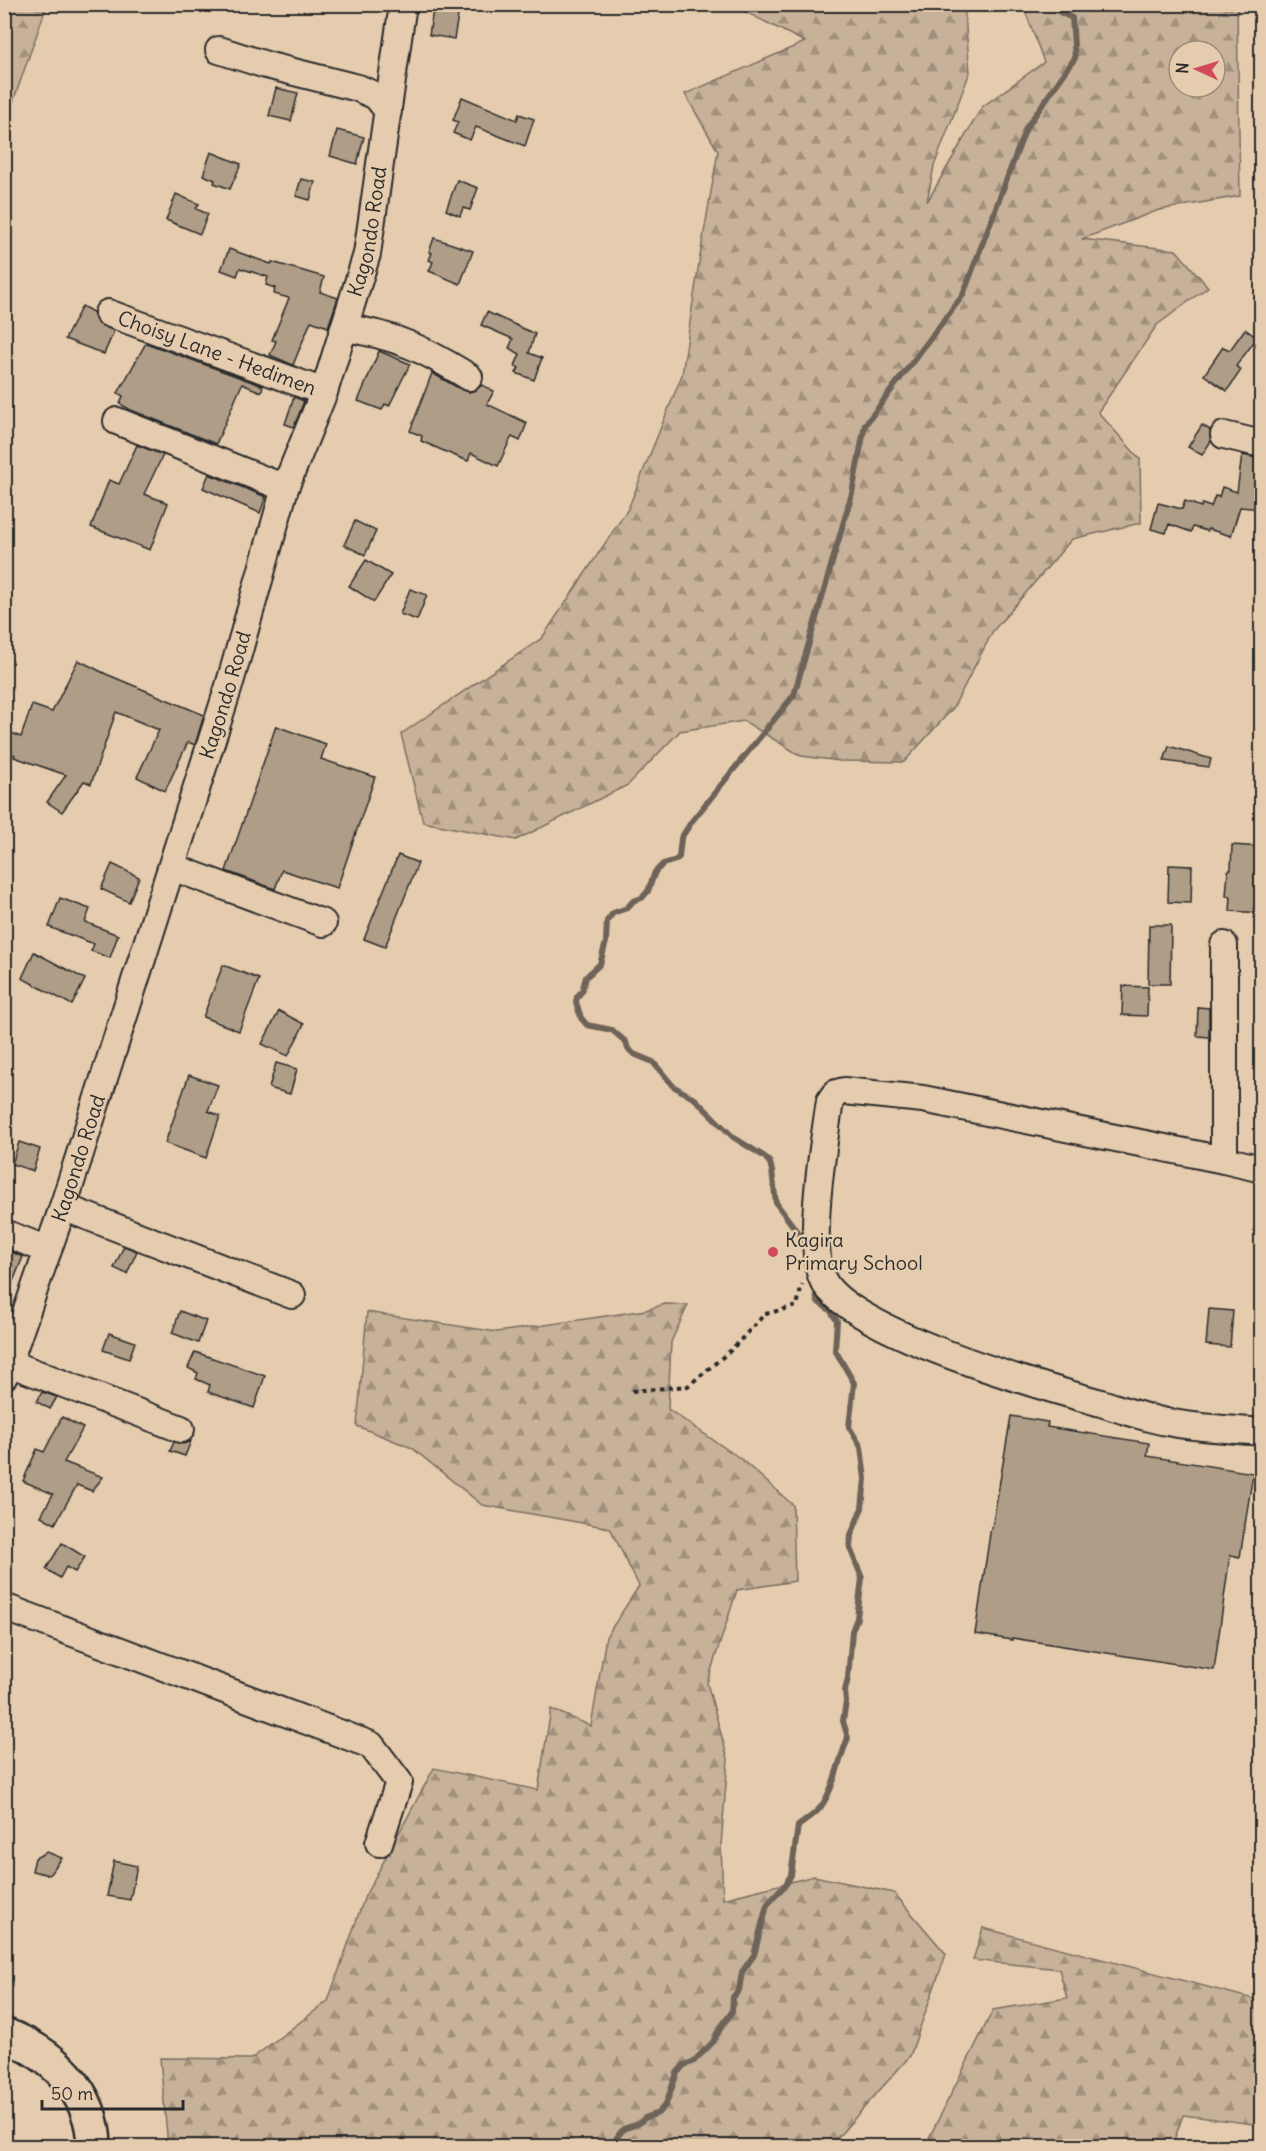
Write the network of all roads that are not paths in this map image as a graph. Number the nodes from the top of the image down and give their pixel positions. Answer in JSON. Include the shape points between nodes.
{"nodes":[{"id":1,"x":403,"y":4,"type":"edge"},
{"id":2,"x":219,"y":50,"type":"dead end"},
{"id":3,"x":388,"y":111,"type":"junction"},
{"id":4,"x":108,"y":313,"type":"dead end"},
{"id":5,"x":344,"y":328,"type":"junction"},
{"id":6,"x":469,"y":376,"type":"dead end"},
{"id":7,"x":324,"y":392,"type":"junction"},
{"id":8,"x":117,"y":421,"type":"dead end"},
{"id":9,"x":1224,"y":435,"type":"dead end"},
{"id":10,"x":1262,"y":444,"type":"edge"},
{"id":11,"x":285,"y":488,"type":"junction"},
{"id":12,"x":172,"y":867,"type":"junction"},
{"id":13,"x":323,"y":923,"type":"dead end"},
{"id":14,"x":1224,"y":945,"type":"dead end"},
{"id":15,"x":1224,"y":1160,"type":"junction"},
{"id":16,"x":1262,"y":1169,"type":"edge"},
{"id":17,"x":63,"y":1207,"type":"junction"},
{"id":18,"x":4,"y":1233,"type":"edge"},
{"id":19,"x":48,"y":1250,"type":"junction"},
{"id":20,"x":292,"y":1295,"type":"dead end"},
{"id":21,"x":7,"y":1370,"type":"edge"},
{"id":22,"x":181,"y":1429,"type":"dead end"},
{"id":23,"x":1262,"y":1432,"type":"edge"},
{"id":24,"x":4,"y":1607,"type":"edge"},
{"id":25,"x":379,"y":1843,"type":"dead end"},
{"id":26,"x":4,"y":2035,"type":"edge"},
{"id":27,"x":94,"y":2146,"type":"edge"}],
"edges":[{"from":1,"to":3,"type":"street","name":"Kagondo Road"},
{"from":2,"to":3,"type":"street","via":[[358,88],[376,96]]},
{"from":3,"to":5,"type":"street","name":"Kagondo Road","via":[[367,254]]},
{"from":4,"to":7,"type":"street","name":"Choisy Lane - Hedimen"},
{"from":5,"to":6,"type":"street","via":[[413,345]]},
{"from":5,"to":7,"type":"street","name":"Kagondo Road"},
{"from":7,"to":11,"type":"street","name":"Kagondo Road"},
{"from":8,"to":11,"type":"street"},
{"from":9,"to":10,"type":"street"},
{"from":11,"to":12,"type":"street","name":"Kagondo Road"},
{"from":12,"to":13,"type":"street"},
{"from":12,"to":17,"type":"street","name":"Kagondo Road"},
{"from":14,"to":15,"type":"street"},
{"from":15,"to":16,"type":"street"},
{"from":15,"to":23,"type":"street","via":[[923,1099],[844,1090],[830,1101],[816,1224],[818,1262],[822,1279],[840,1300],[880,1324],[954,1358],[1167,1422]]},
{"from":17,"to":19,"type":"street","name":"Kagondo Road"},
{"from":17,"to":20,"type":"street"},
{"from":18,"to":19,"type":"street"},
{"from":19,"to":21,"type":"street","name":"Kagondo Road"},
{"from":21,"to":22,"type":"street"},
{"from":24,"to":25,"type":"street","via":[[371,1745],[399,1782]]},
{"from":26,"to":27,"type":"main road","via":[[24,2042],[68,2078],[84,2100]]}]}
